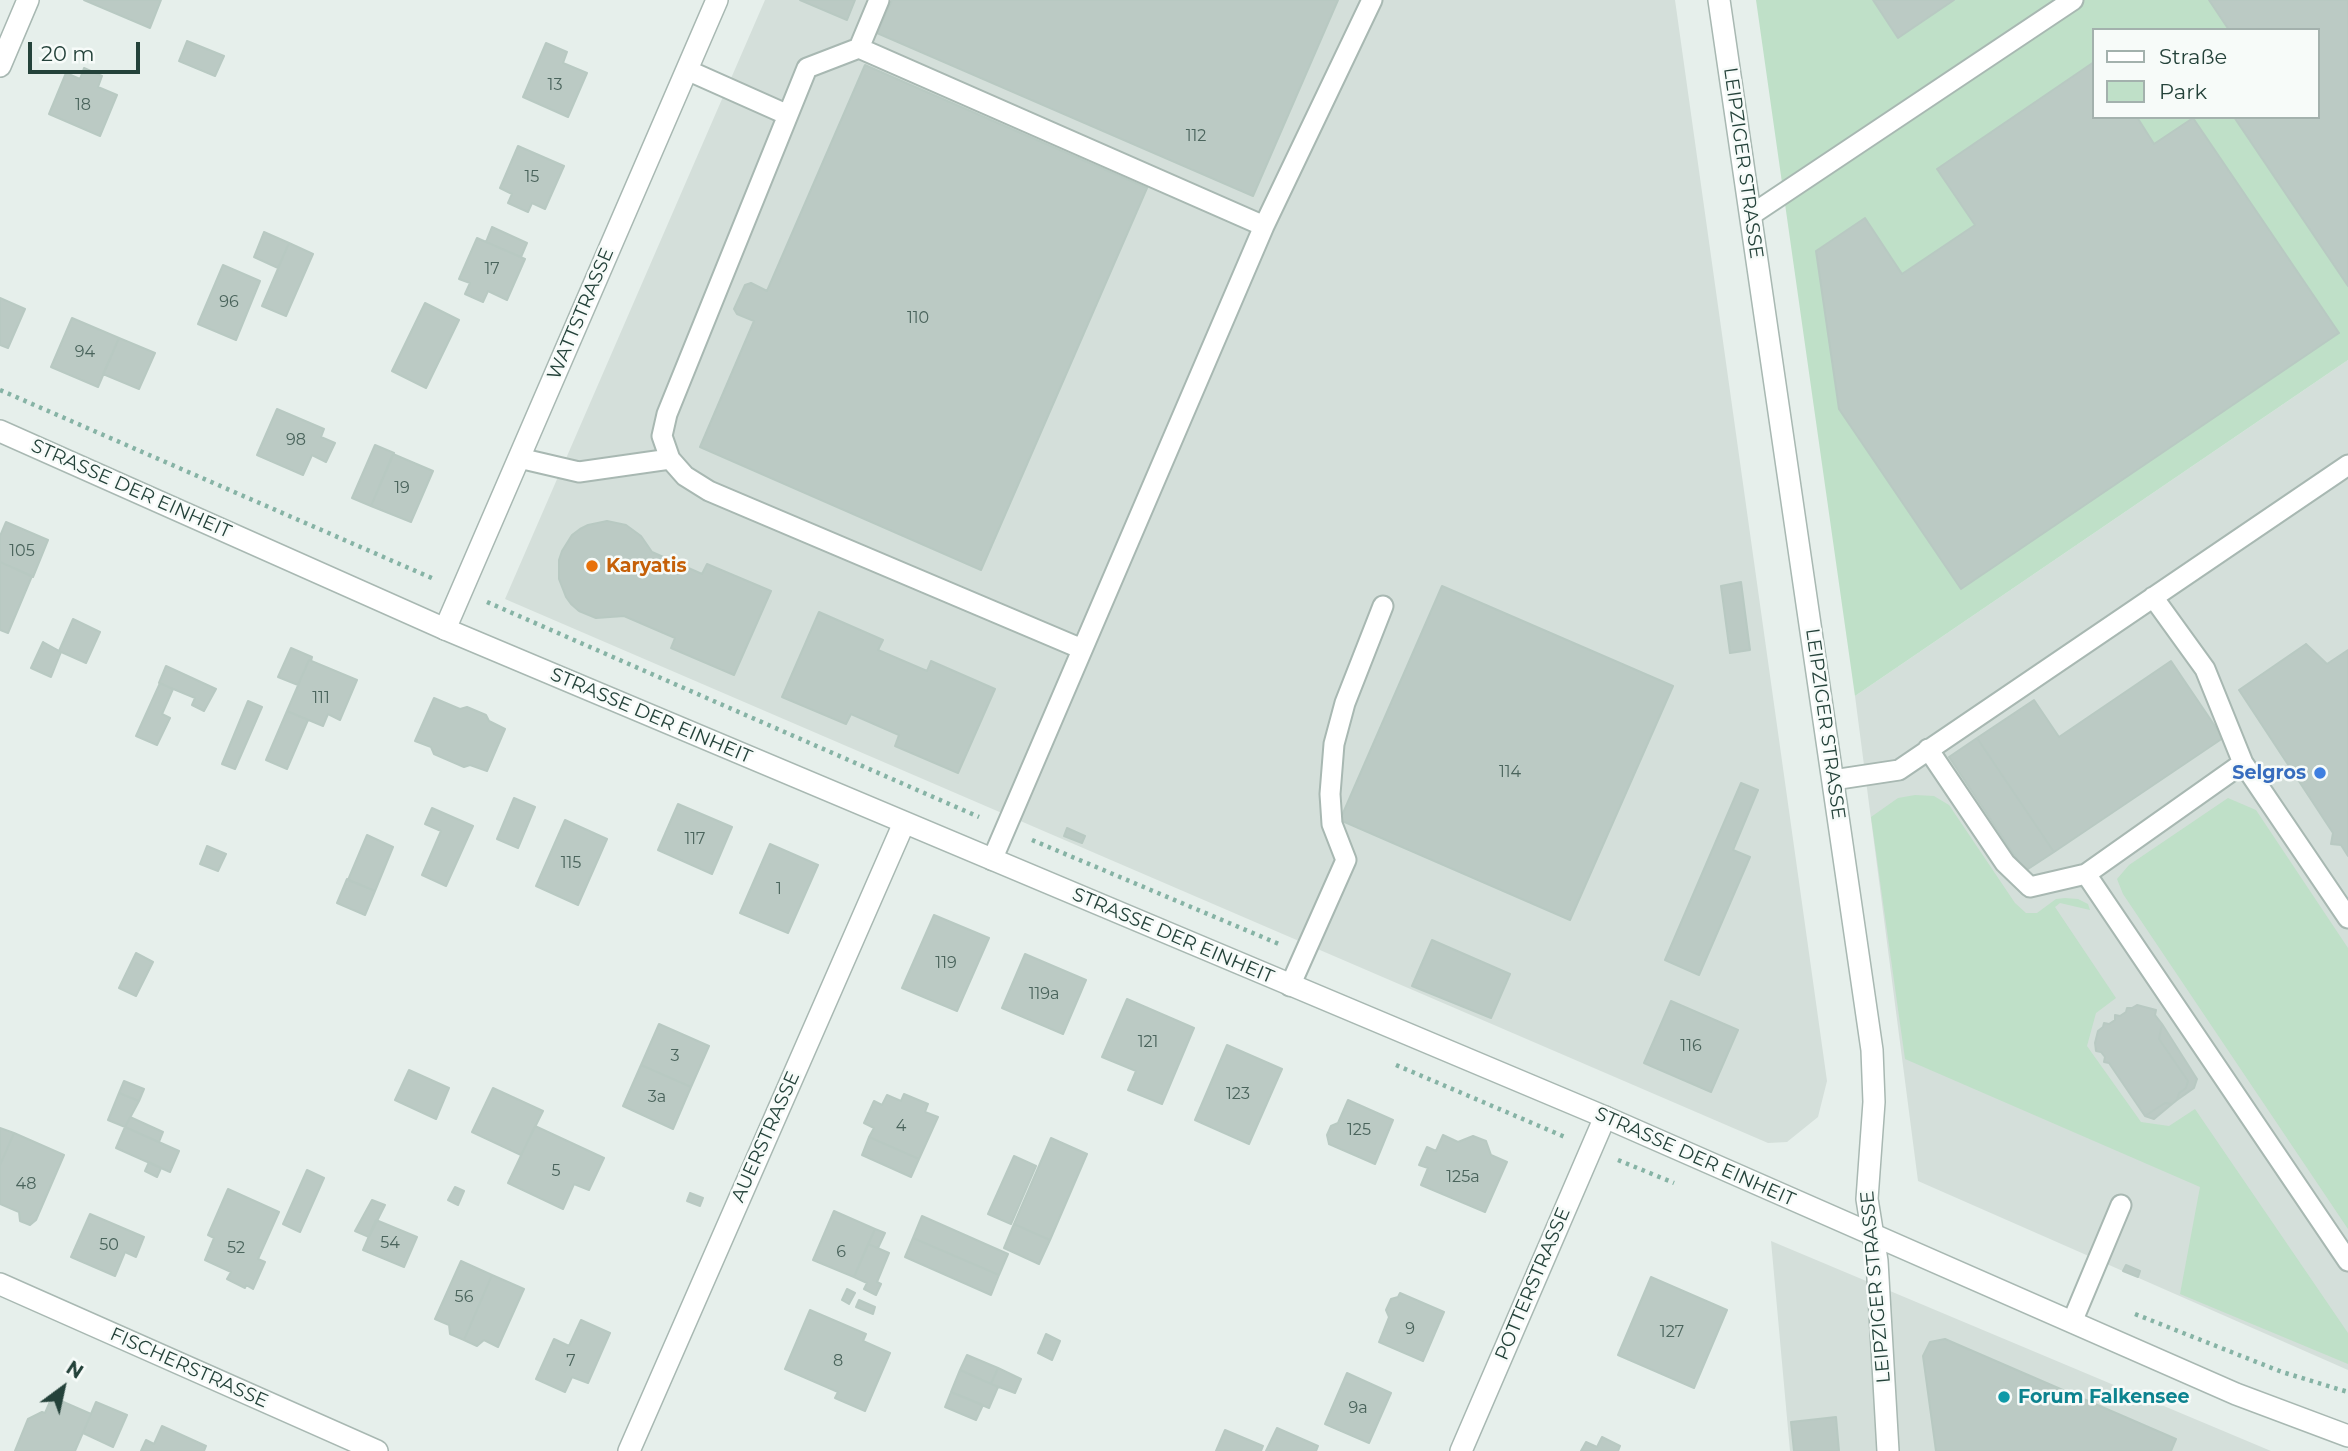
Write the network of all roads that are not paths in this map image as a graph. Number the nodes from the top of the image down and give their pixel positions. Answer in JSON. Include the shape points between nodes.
{"nodes":[{"id":1,"x":28,"y":0,"type":"edge"},
{"id":2,"x":717,"y":0,"type":"edge"},
{"id":3,"x":879,"y":0,"type":"edge"},
{"id":4,"x":1372,"y":0,"type":"edge"},
{"id":5,"x":1719,"y":0,"type":"edge"},
{"id":6,"x":2073,"y":0,"type":"edge"},
{"id":7,"x":859,"y":48,"type":"junction"},
{"id":8,"x":0,"y":66,"type":"edge"},
{"id":9,"x":687,"y":70,"type":"junction"},
{"id":10,"x":788,"y":116,"type":"junction"},
{"id":11,"x":1751,"y":215,"type":"junction"},
{"id":12,"x":1264,"y":226,"type":"junction"},
{"id":13,"x":0,"y":432,"type":"edge"},
{"id":14,"x":519,"y":458,"type":"junction"},
{"id":15,"x":670,"y":459,"type":"junction"},
{"id":16,"x":2348,"y":465,"type":"edge"},
{"id":17,"x":2152,"y":597,"type":"junction"},
{"id":18,"x":1383,"y":606,"type":"dead end"},
{"id":19,"x":445,"y":629,"type":"junction"},
{"id":20,"x":1082,"y":649,"type":"junction"},
{"id":21,"x":1928,"y":749,"type":"junction"},
{"id":22,"x":2243,"y":763,"type":"junction"},
{"id":23,"x":1833,"y":780,"type":"junction"},
{"id":24,"x":904,"y":824,"type":"junction"},
{"id":25,"x":992,"y":860,"type":"junction"},
{"id":26,"x":2085,"y":874,"type":"junction"},
{"id":27,"x":2348,"y":918,"type":"edge"},
{"id":28,"x":1290,"y":986,"type":"junction"},
{"id":29,"x":1605,"y":1117,"type":"junction"},
{"id":30,"x":2121,"y":1205,"type":"dead end"},
{"id":31,"x":1873,"y":1236,"type":"junction"},
{"id":32,"x":2348,"y":1261,"type":"edge"},
{"id":33,"x":0,"y":1284,"type":"edge"},
{"id":34,"x":2072,"y":1322,"type":"junction"},
{"id":35,"x":2348,"y":1436,"type":"edge"},
{"id":36,"x":377,"y":1451,"type":"edge"},
{"id":37,"x":629,"y":1451,"type":"edge"},
{"id":38,"x":1461,"y":1451,"type":"edge"},
{"id":39,"x":1888,"y":1451,"type":"edge"}],
"edges":[{"from":1,"to":8,"type":"street"},
{"from":2,"to":9,"type":"street","name":"WATTSTRASSE"},
{"from":3,"to":7,"type":"lane"},
{"from":4,"to":12,"type":"lane"},
{"from":5,"to":11,"type":"street","name":"LEIPZIGER STRASSE"},
{"from":6,"to":11,"type":"lane"},
{"from":7,"to":10,"type":"lane","via":[[807,68]]},
{"from":7,"to":12,"type":"lane"},
{"from":9,"to":10,"type":"lane"},
{"from":9,"to":14,"type":"street","name":"WATTSTRASSE"},
{"from":10,"to":15,"type":"lane","via":[[667,414],[662,436]]},
{"from":11,"to":23,"type":"street","name":"LEIPZIGER STRASSE"},
{"from":12,"to":20,"type":"lane"},
{"from":13,"to":19,"type":"street","name":"STRASSE DER EINHEIT"},
{"from":14,"to":15,"type":"lane","via":[[579,472]]},
{"from":14,"to":19,"type":"street","name":"WATTSTRASSE"},
{"from":15,"to":20,"type":"lane","via":[[685,476],[709,491]]},
{"from":16,"to":17,"type":"lane"},
{"from":17,"to":21,"type":"lane"},
{"from":17,"to":22,"type":"lane","via":[[2205,669]]},
{"from":18,"to":28,"type":"lane","via":[[1334,744],[1332,824],[1346,860]]},
{"from":19,"to":24,"type":"street","name":"STRASSE DER EINHEIT"},
{"from":20,"to":25,"type":"lane"},
{"from":21,"to":23,"type":"lane","via":[[1899,770]]},
{"from":21,"to":26,"type":"lane","via":[[2005,863],[2030,887]]},
{"from":22,"to":26,"type":"lane"},
{"from":22,"to":27,"type":"lane"},
{"from":23,"to":31,"type":"street","name":"LEIPZIGER STRASSE","via":[[1872,1050],[1874,1102],[1867,1190]]},
{"from":24,"to":25,"type":"street","name":"STRASSE DER EINHEIT"},
{"from":24,"to":37,"type":"street","name":"AUERSTRASSE"},
{"from":25,"to":28,"type":"street","name":"STRASSE DER EINHEIT"},
{"from":26,"to":32,"type":"lane"},
{"from":28,"to":29,"type":"street","name":"STRASSE DER EINHEIT"},
{"from":29,"to":31,"type":"street","name":"STRASSE DER EINHEIT"},
{"from":29,"to":38,"type":"street","name":"POTTERSTRASSE"},
{"from":30,"to":34,"type":"lane"},
{"from":31,"to":34,"type":"street","name":"STRASSE DER EINHEIT"},
{"from":31,"to":39,"type":"street","name":"LEIPZIGER STRASSE"},
{"from":33,"to":36,"type":"street","name":"FISCHERSTRASSE"},
{"from":34,"to":35,"type":"street","name":"STRASSE DER EINHEIT","via":[[2236,1394]]}]}
